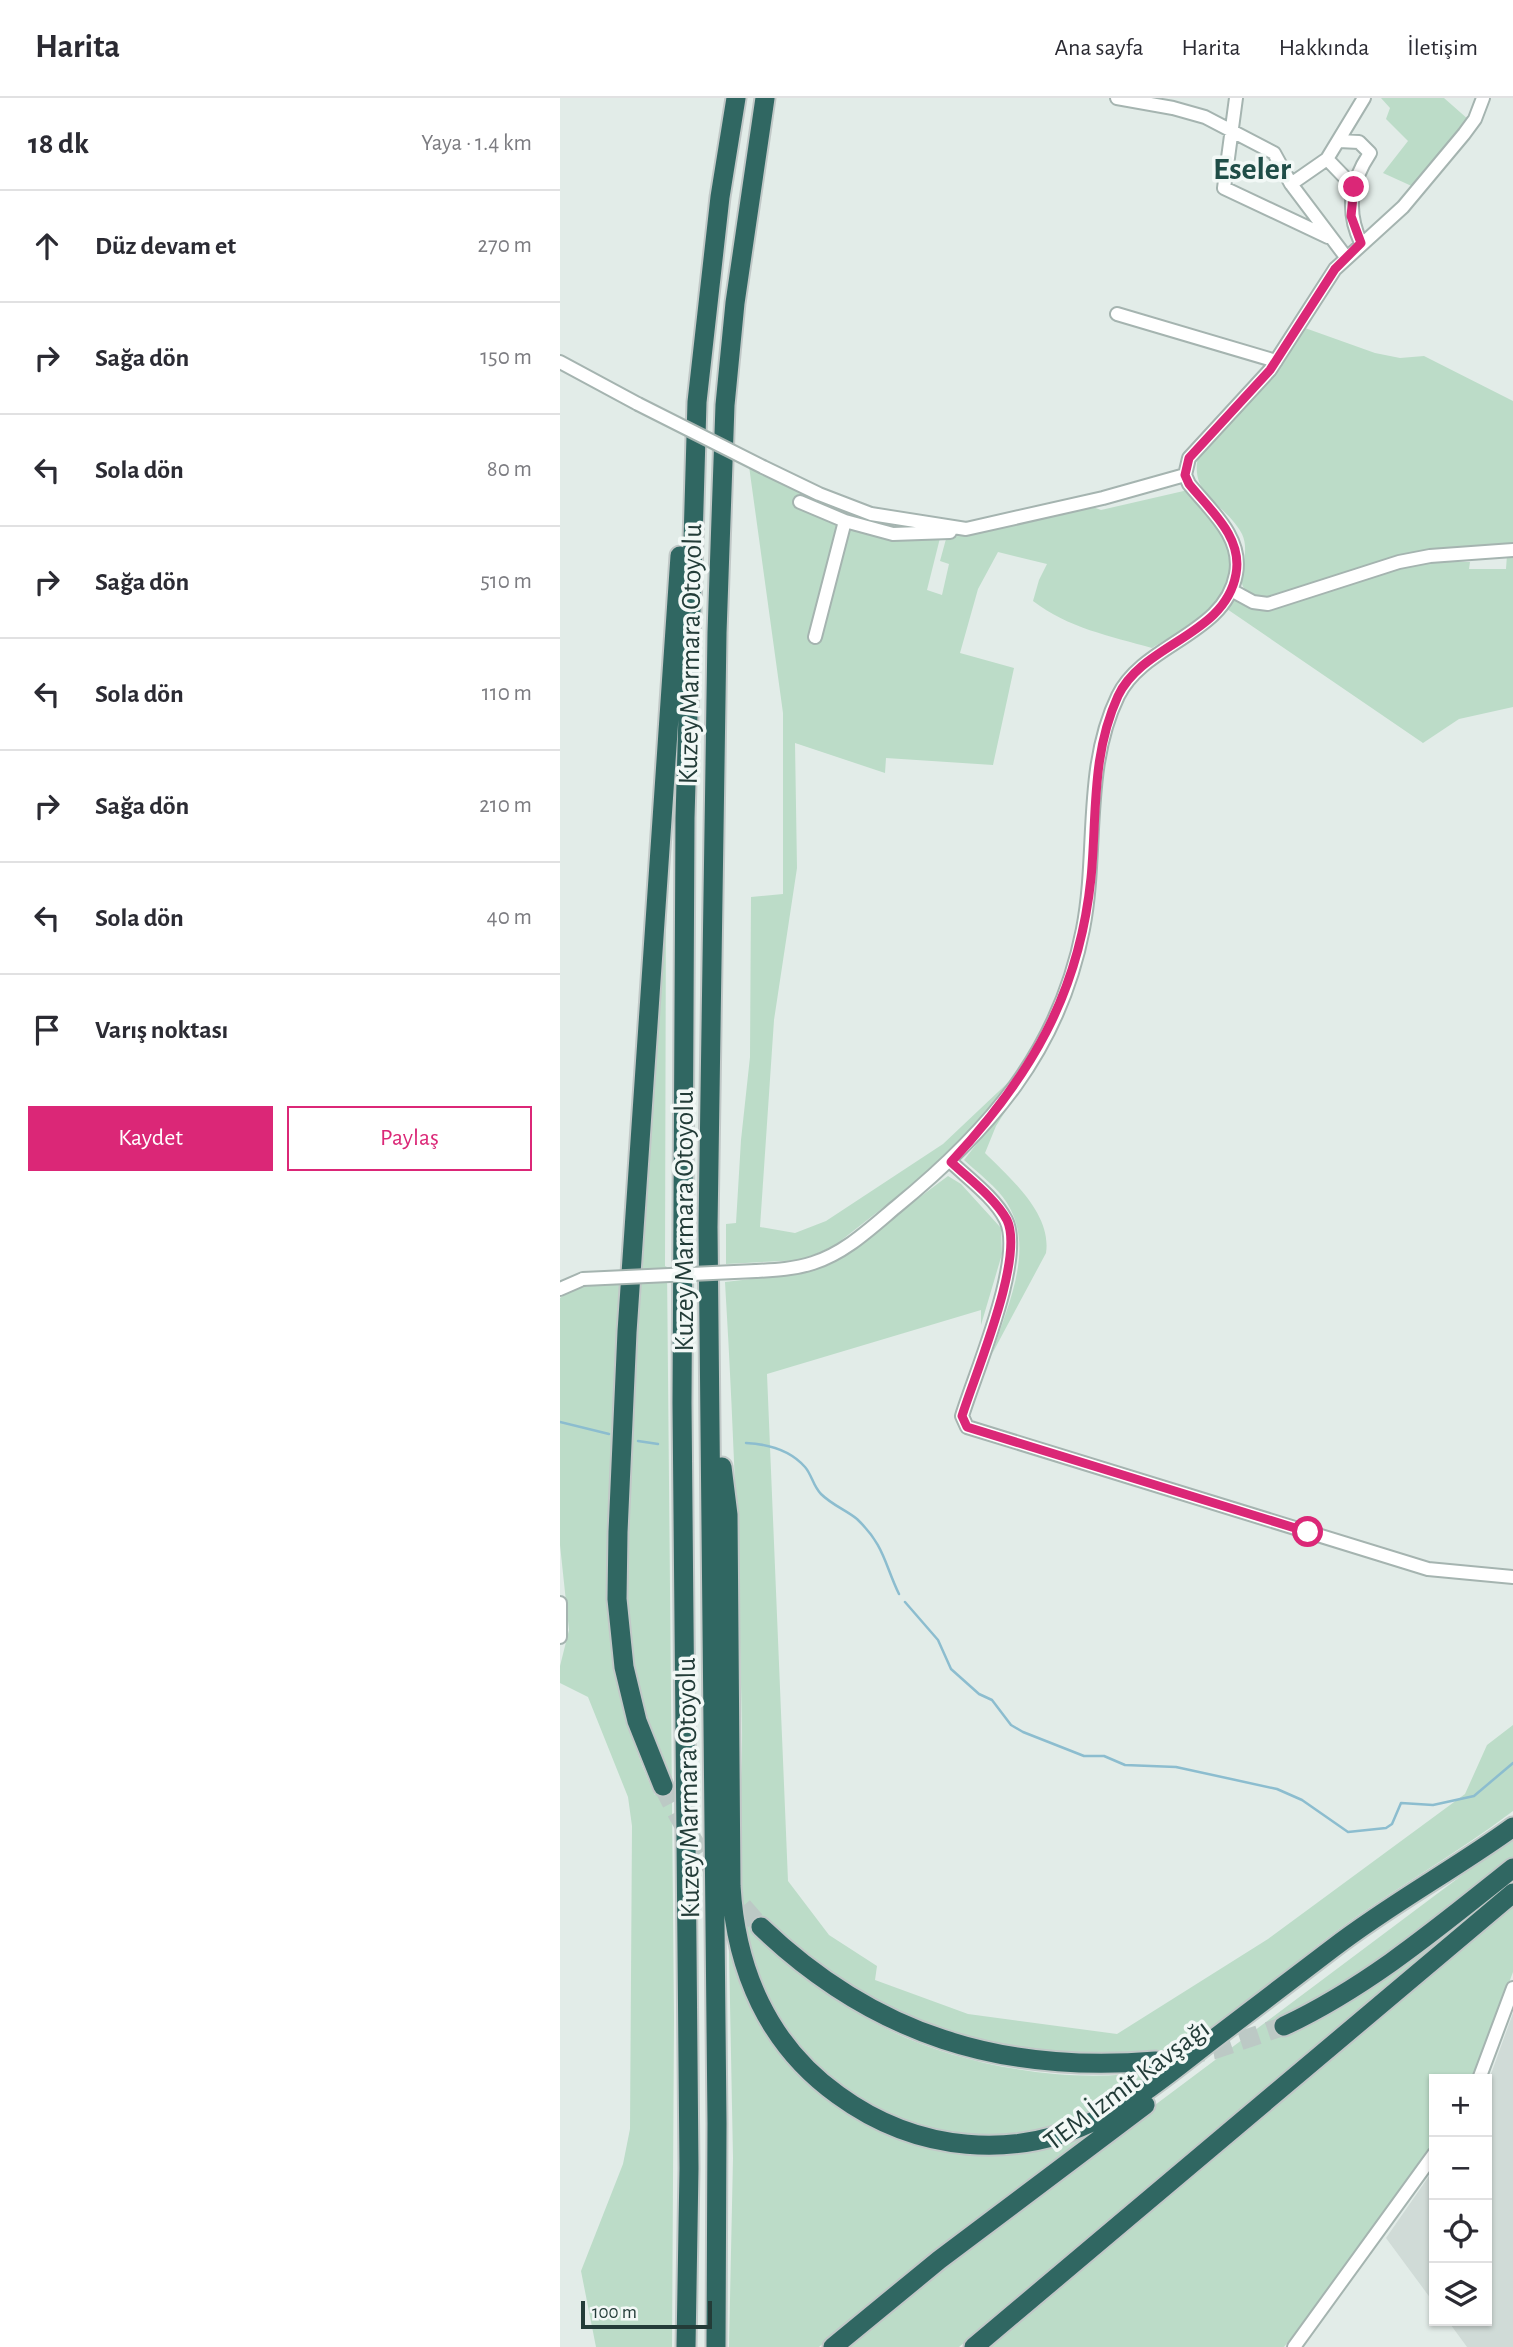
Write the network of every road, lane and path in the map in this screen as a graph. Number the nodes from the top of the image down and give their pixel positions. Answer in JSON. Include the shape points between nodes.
{"nodes":[{"id":1,"x":736,"y":98,"type":"edge"},
{"id":2,"x":765,"y":98,"type":"edge"},
{"id":3,"x":1117,"y":98,"type":"edge"},
{"id":4,"x":1236,"y":98,"type":"edge"},
{"id":5,"x":1364,"y":98,"type":"edge"},
{"id":6,"x":1483,"y":98,"type":"edge"},
{"id":7,"x":1232,"y":129,"type":"junction"},
{"id":8,"x":1339,"y":141,"type":"junction"},
{"id":9,"x":1327,"y":159,"type":"junction"},
{"id":10,"x":1291,"y":184,"type":"junction"},
{"id":11,"x":1354,"y":187,"type":"junction"},
{"id":12,"x":1332,"y":239,"type":"junction"},
{"id":13,"x":1361,"y":243,"type":"junction"},
{"id":14,"x":1346,"y":257,"type":"junction"},
{"id":15,"x":1117,"y":314,"type":"dead end"},
{"id":16,"x":1276,"y":361,"type":"junction"},
{"id":17,"x":560,"y":362,"type":"edge"},
{"id":18,"x":696,"y":402,"type":"junction"},
{"id":19,"x":1185,"y":475,"type":"junction"},
{"id":20,"x":800,"y":502,"type":"dead end"},
{"id":21,"x":845,"y":521,"type":"junction"},
{"id":22,"x":966,"y":529,"type":"junction"},
{"id":23,"x":1513,"y":550,"type":"edge"},
{"id":24,"x":1231,"y":590,"type":"junction"},
{"id":25,"x":815,"y":637,"type":"dead end"},
{"id":26,"x":951,"y":1162,"type":"junction"},
{"id":27,"x":560,"y":1289,"type":"edge"},
{"id":28,"x":711,"y":1364,"type":"junction"},
{"id":29,"x":1513,"y":1577,"type":"edge"},
{"id":30,"x":560,"y":1603,"type":"edge"},
{"id":31,"x":560,"y":1637,"type":"edge"},
{"id":32,"x":663,"y":1786,"type":"tunnel mouth"},
{"id":33,"x":1513,"y":1826,"type":"edge"},
{"id":34,"x":1513,"y":1868,"type":"edge"},
{"id":35,"x":1455,"y":1869,"type":"junction"},
{"id":36,"x":1513,"y":1893,"type":"edge"},
{"id":37,"x":761,"y":1927,"type":"tunnel mouth"},
{"id":38,"x":1513,"y":1988,"type":"edge"},
{"id":39,"x":1284,"y":2026,"type":"tunnel mouth"},
{"id":40,"x":1156,"y":2062,"type":"tunnel mouth"},
{"id":41,"x":1481,"y":2074,"type":"edge"},
{"id":42,"x":1429,"y":2161,"type":"edge"},
{"id":43,"x":686,"y":2347,"type":"edge"},
{"id":44,"x":716,"y":2347,"type":"edge"},
{"id":45,"x":833,"y":2347,"type":"edge"},
{"id":46,"x":974,"y":2347,"type":"edge"},
{"id":47,"x":1294,"y":2347,"type":"edge"}],
"edges":[{"from":1,"to":18,"type":"highway","name":"Kuzey Marmara Otoyolu"},
{"from":2,"to":28,"type":"highway","name":"Kuzey Marmara Otoyolu","via":[[735,303],[719,517],[708,1227]]},
{"from":3,"to":7,"type":"street","via":[[1173,108]]},
{"from":4,"to":7,"type":"street"},
{"from":5,"to":8,"type":"street"},
{"from":6,"to":13,"type":"street","via":[[1475,120],[1427,180]]},
{"from":7,"to":10,"type":"street","via":[[1274,153]]},
{"from":7,"to":12,"type":"street","via":[[1224,188]]},
{"from":8,"to":9,"type":"street"},
{"from":8,"to":11,"type":"street","via":[[1359,142],[1370,153]]},
{"from":9,"to":10,"type":"street"},
{"from":9,"to":11,"type":"street"},
{"from":10,"to":12,"type":"street"},
{"from":11,"to":13,"type":"street","via":[[1351,216]]},
{"from":12,"to":14,"type":"street"},
{"from":13,"to":14,"type":"street"},
{"from":14,"to":16,"type":"street"},
{"from":15,"to":16,"type":"street"},
{"from":16,"to":19,"type":"street","via":[[1198,446]]},
{"from":17,"to":22,"type":"street","bridge":true,"via":[[846,506]]},
{"from":18,"to":32,"type":"highway","via":[[674,619],[618,1532],[617,1599],[624,1667],[636,1721]]},
{"from":18,"to":43,"type":"highway","name":"Kuzey Marmara Otoyolu","via":[[684,873],[682,1193],[689,2168]]},
{"from":19,"to":22,"type":"street"},
{"from":19,"to":24,"type":"street","via":[[1234,544],[1237,565]]},
{"from":20,"to":21,"type":"street"},
{"from":21,"to":22,"type":"street","via":[[893,534]]},
{"from":21,"to":25,"type":"street"},
{"from":23,"to":24,"type":"street","via":[[1398,562],[1268,604]]},
{"from":24,"to":26,"type":"street","via":[[1216,613],[1143,665],[1118,696],[1099,758],[1087,906],[1066,991],[1031,1063]]},
{"from":26,"to":27,"type":"street","bridge":true,"via":[[837,1252],[794,1268],[583,1279]]},
{"from":26,"to":29,"type":"street","via":[[999,1209],[1012,1239],[1008,1271],[962,1416],[967,1427],[1428,1569]]},
{"from":28,"to":35,"type":"highway","via":[[728,1515],[733,1921],[740,1955],[764,2014],[824,2085],[882,2123],[929,2138],[977,2146],[1030,2143],[1083,2127],[1142,2094],[1346,1938]]},
{"from":28,"to":44,"type":"highway","name":"Kuzey Marmara Otoyolu"},
{"from":30,"to":31,"type":"street"},
{"from":33,"to":35,"type":"highway"},
{"from":34,"to":39,"type":"highway","via":[[1397,1960]]},
{"from":35,"to":45,"type":"highway","name":"TEM İzmit Kavşağı","via":[[939,2260]]},
{"from":36,"to":46,"type":"highway"},
{"from":37,"to":40,"type":"highway","via":[[824,1981],[929,2035],[984,2052],[1059,2064]]},
{"from":38,"to":41,"type":"street"},
{"from":42,"to":47,"type":"street"}]}
